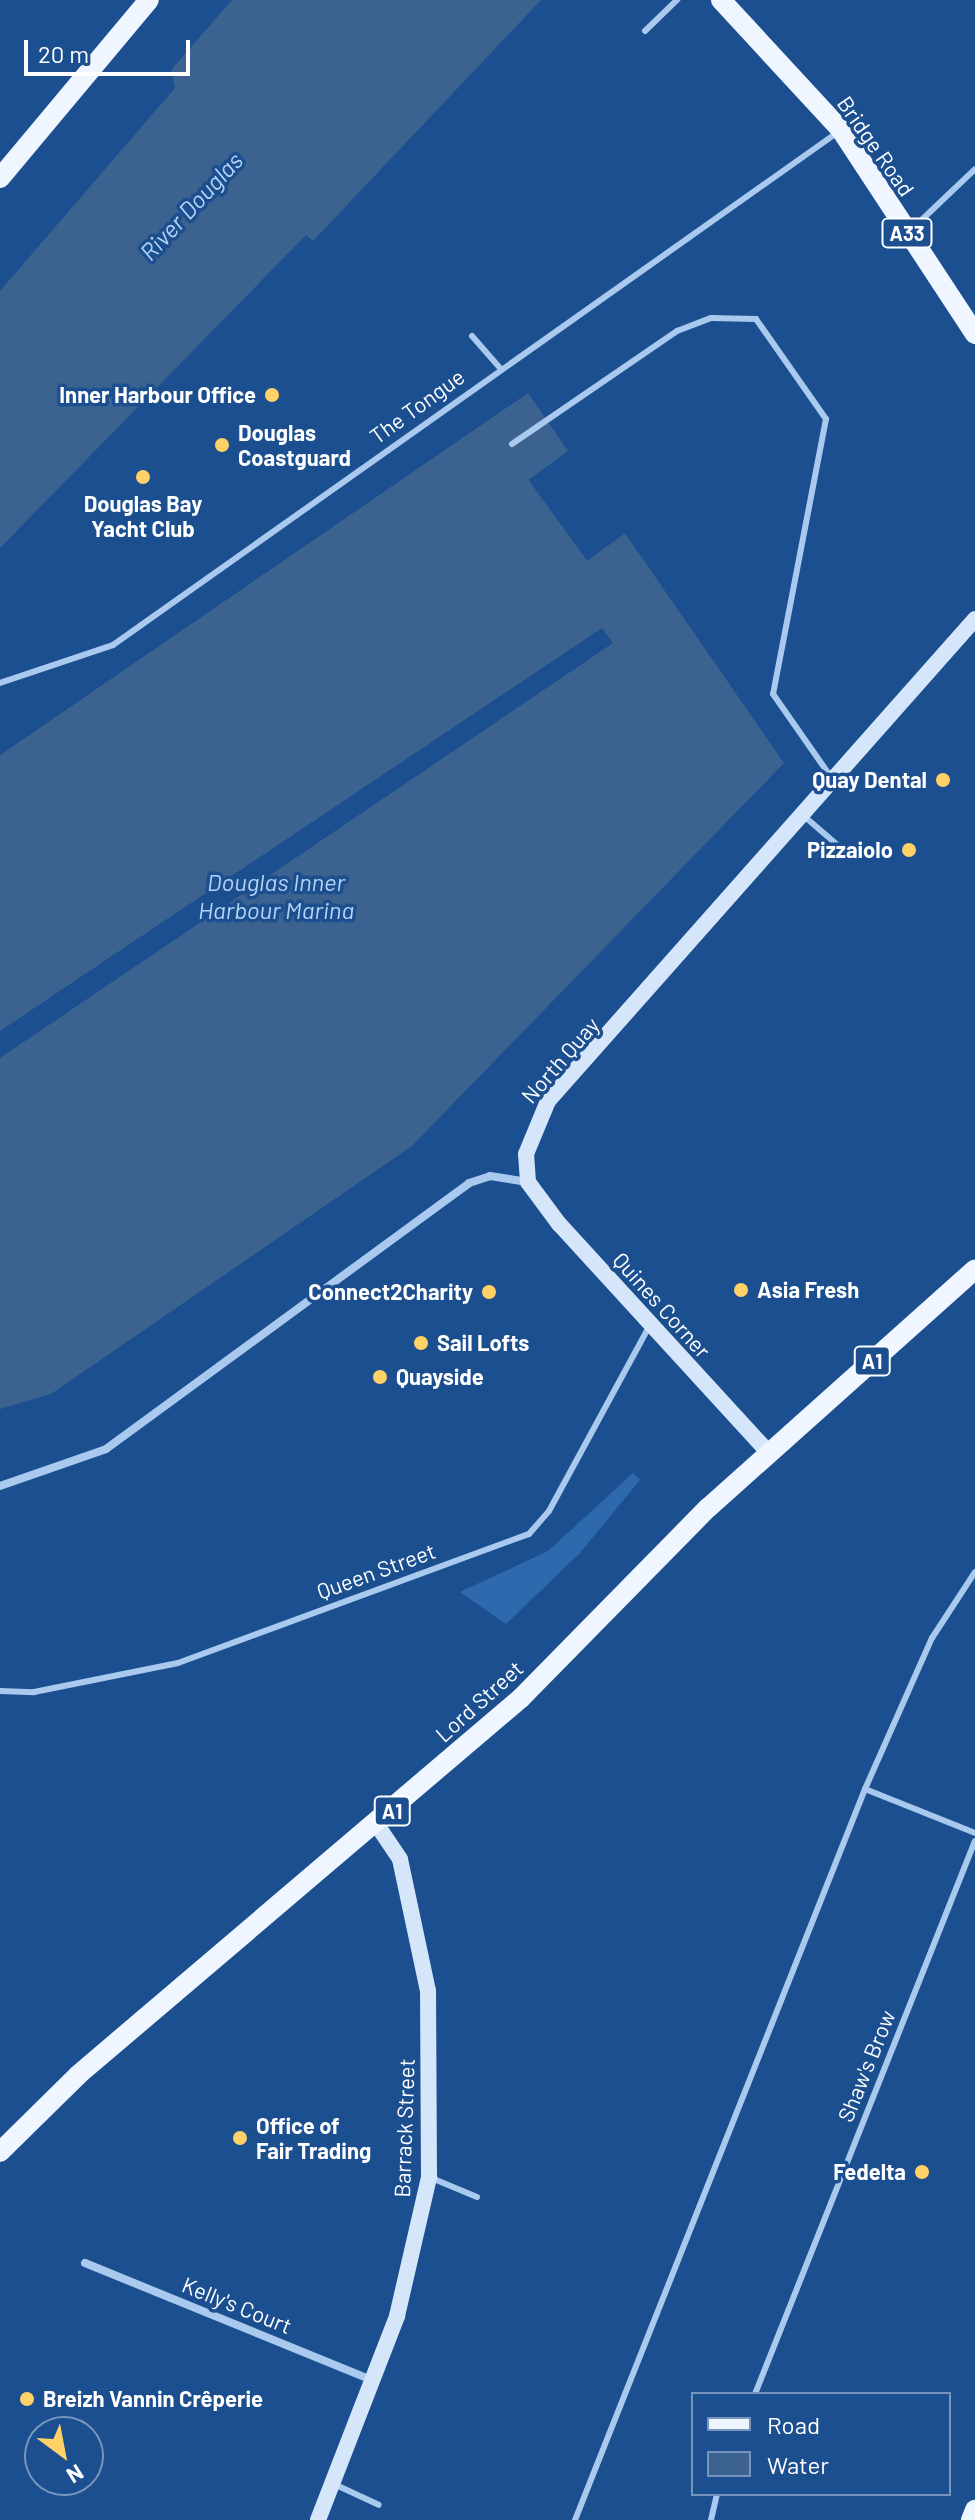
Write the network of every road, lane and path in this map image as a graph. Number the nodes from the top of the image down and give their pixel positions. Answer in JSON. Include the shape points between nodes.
{"nodes":[{"id":1,"x":149,"y":0,"type":"edge"},
{"id":2,"x":677,"y":0,"type":"edge"},
{"id":3,"x":721,"y":0,"type":"edge"},
{"id":4,"x":645,"y":31,"type":"dead end"},
{"id":5,"x":841,"y":130,"type":"junction"},
{"id":6,"x":975,"y":169,"type":"edge"},
{"id":7,"x":0,"y":178,"type":"edge"},
{"id":8,"x":907,"y":233,"type":"junction"},
{"id":9,"x":975,"y":334,"type":"edge"},
{"id":10,"x":472,"y":336,"type":"dead end"},
{"id":11,"x":500,"y":368,"type":"junction"},
{"id":12,"x":512,"y":444,"type":"dead end"},
{"id":13,"x":975,"y":619,"type":"edge"},
{"id":14,"x":0,"y":683,"type":"edge"},
{"id":15,"x":835,"y":783,"type":"junction"},
{"id":16,"x":805,"y":817,"type":"junction"},
{"id":17,"x":848,"y":854,"type":"dead end"},
{"id":18,"x":528,"y":1182,"type":"junction"},
{"id":19,"x":975,"y":1269,"type":"edge"},
{"id":20,"x":650,"y":1325,"type":"junction"},
{"id":21,"x":769,"y":1453,"type":"junction"},
{"id":22,"x":0,"y":1486,"type":"edge"},
{"id":23,"x":975,"y":1572,"type":"edge"},
{"id":24,"x":0,"y":1691,"type":"edge"},
{"id":25,"x":865,"y":1789,"type":"junction"},
{"id":26,"x":377,"y":1825,"type":"junction"},
{"id":27,"x":975,"y":1833,"type":"edge"},
{"id":28,"x":975,"y":1841,"type":"edge"},
{"id":29,"x":1,"y":2150,"type":"edge"},
{"id":30,"x":429,"y":2177,"type":"junction"},
{"id":31,"x":477,"y":2197,"type":"dead end"},
{"id":32,"x":85,"y":2263,"type":"dead end"},
{"id":33,"x":375,"y":2381,"type":"junction"},
{"id":34,"x":756,"y":2392,"type":"edge"},
{"id":35,"x":335,"y":2485,"type":"junction"},
{"id":36,"x":717,"y":2496,"type":"edge"},
{"id":37,"x":379,"y":2505,"type":"dead end"},
{"id":38,"x":975,"y":2510,"type":"edge"},
{"id":39,"x":318,"y":2520,"type":"edge"},
{"id":40,"x":575,"y":2520,"type":"edge"},
{"id":41,"x":711,"y":2520,"type":"edge"},
{"id":42,"x":971,"y":2520,"type":"edge"}],
"edges":[{"from":1,"to":7,"type":"main road"},
{"from":2,"to":4,"type":"lane"},
{"from":3,"to":5,"type":"main road","name":"Bridge Road","number":"A33"},
{"from":5,"to":8,"type":"main road","name":"Bridge Road","number":"A33"},
{"from":5,"to":11,"type":"lane","name":"The Tongue"},
{"from":6,"to":8,"type":"lane"},
{"from":8,"to":9,"type":"main road","name":"Bridge Road","number":"A33"},
{"from":10,"to":11,"type":"lane"},
{"from":11,"to":14,"type":"lane","name":"The Tongue","via":[[113,645]]},
{"from":12,"to":15,"type":"lane","via":[[677,331],[711,318],[756,319],[826,419],[773,694]]},
{"from":13,"to":15,"type":"main road","name":"North Quay"},
{"from":15,"to":16,"type":"main road","name":"North Quay"},
{"from":16,"to":17,"type":"lane"},
{"from":16,"to":18,"type":"main road","name":"North Quay","via":[[548,1101],[526,1154]]},
{"from":18,"to":20,"type":"main road","name":"Quines Corner"},
{"from":18,"to":22,"type":"street","via":[[490,1176],[469,1183],[106,1449]]},
{"from":19,"to":21,"type":"main road","name":"Lord Street","number":"A1"},
{"from":20,"to":21,"type":"main road","name":"Quines Corner"},
{"from":20,"to":24,"type":"lane","name":"Queen Street","via":[[549,1511],[529,1534],[178,1663],[34,1692]]},
{"from":21,"to":26,"type":"main road","name":"Lord Street","number":"A1","via":[[521,1698]]},
{"from":23,"to":25,"type":"lane","via":[[932,1638]]},
{"from":25,"to":27,"type":"lane"},
{"from":25,"to":40,"type":"lane"},
{"from":26,"to":29,"type":"main road","name":"Lord Street","number":"A1","via":[[78,2075]]},
{"from":26,"to":30,"type":"main road","name":"Barrack Street","via":[[400,1859],[428,1991]]},
{"from":28,"to":34,"type":"lane","name":"Shaw's Brow"},
{"from":30,"to":31,"type":"lane"},
{"from":30,"to":33,"type":"main road","name":"Barrack Street","via":[[414,2254]]},
{"from":32,"to":33,"type":"street","name":"Kelly's Court"},
{"from":33,"to":35,"type":"main road","name":"Barrack Street"},
{"from":35,"to":37,"type":"lane"},
{"from":35,"to":39,"type":"main road","name":"Barrack Street"},
{"from":36,"to":41,"type":"lane"},
{"from":38,"to":42,"type":"main road"}]}
